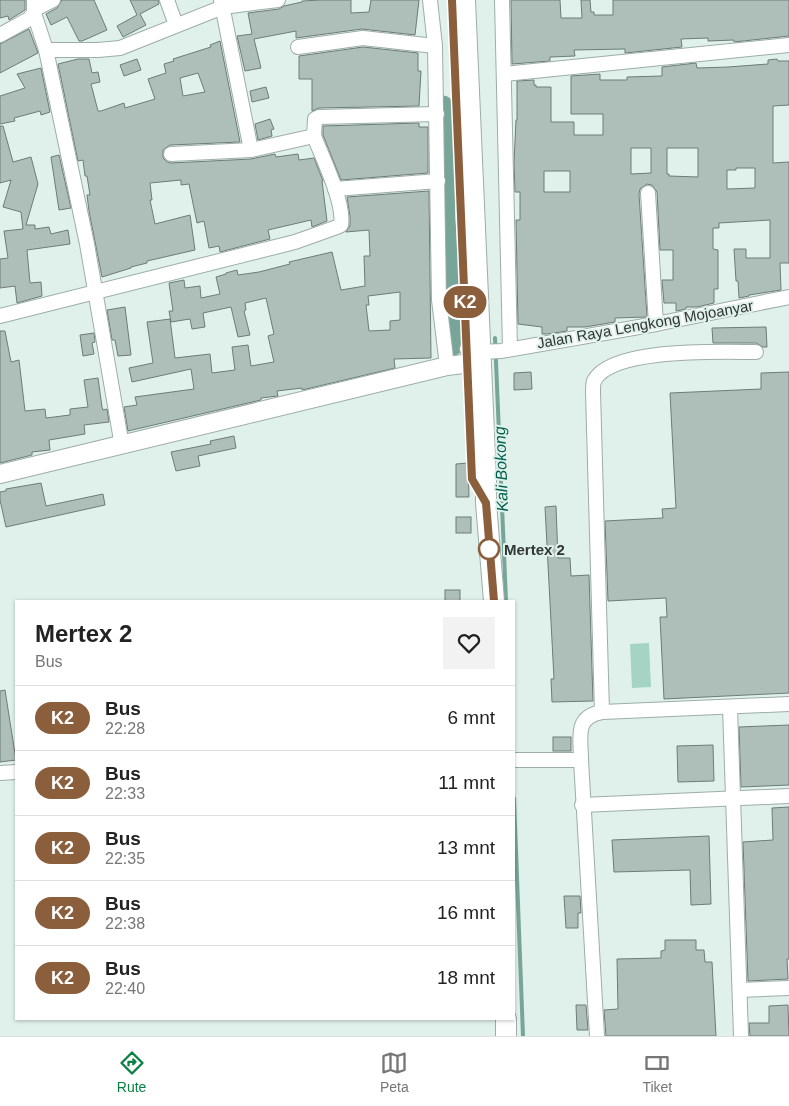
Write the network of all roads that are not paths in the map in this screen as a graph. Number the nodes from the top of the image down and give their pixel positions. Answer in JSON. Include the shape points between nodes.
{"nodes":[{"id":1,"x":53,"y":0,"type":"edge"},
{"id":2,"x":167,"y":0,"type":"edge"},
{"id":3,"x":278,"y":0,"type":"edge"},
{"id":4,"x":430,"y":0,"type":"edge"},
{"id":5,"x":452,"y":0,"type":"edge"},
{"id":6,"x":465,"y":0,"type":"edge"},
{"id":7,"x":502,"y":0,"type":"edge"},
{"id":8,"x":222,"y":4,"type":"edge"},
{"id":9,"x":34,"y":7,"type":"edge"},
{"id":10,"x":176,"y":25,"type":"junction"},
{"id":11,"x":0,"y":35,"type":"edge"},
{"id":12,"x":435,"y":46,"type":"junction"},
{"id":13,"x":789,"y":46,"type":"edge"},
{"id":14,"x":298,"y":47,"type":"dead end"},
{"id":15,"x":46,"y":50,"type":"junction"},
{"id":16,"x":504,"y":74,"type":"junction"},
{"id":17,"x":437,"y":114,"type":"junction"},
{"id":18,"x":314,"y":136,"type":"junction"},
{"id":19,"x":251,"y":150,"type":"junction"},
{"id":20,"x":171,"y":154,"type":"dead end"},
{"id":21,"x":438,"y":181,"type":"junction"},
{"id":22,"x":335,"y":189,"type":"junction"},
{"id":23,"x":648,"y":193,"type":"dead end"},
{"id":24,"x":96,"y":292,"type":"junction"},
{"id":25,"x":789,"y":297,"type":"edge"},
{"id":26,"x":0,"y":316,"type":"edge"},
{"id":27,"x":656,"y":324,"type":"junction"},
{"id":28,"x":505,"y":350,"type":"junction"},
{"id":29,"x":756,"y":352,"type":"dead end"},
{"id":30,"x":471,"y":358,"type":"junction"},
{"id":31,"x":122,"y":446,"type":"junction"},
{"id":32,"x":0,"y":474,"type":"edge"},
{"id":33,"x":494,"y":600,"type":"edge"},
{"id":34,"x":789,"y":704,"type":"edge"},
{"id":35,"x":730,"y":707,"type":"junction"},
{"id":36,"x":602,"y":712,"type":"junction"},
{"id":37,"x":515,"y":760,"type":"edge"},
{"id":38,"x":581,"y":760,"type":"junction"},
{"id":39,"x":15,"y":772,"type":"edge"},
{"id":40,"x":0,"y":773,"type":"edge"},
{"id":41,"x":789,"y":796,"type":"edge"},
{"id":42,"x":733,"y":799,"type":"junction"},
{"id":43,"x":582,"y":806,"type":"junction"},
{"id":44,"x":789,"y":988,"type":"edge"},
{"id":45,"x":740,"y":990,"type":"junction"},
{"id":46,"x":506,"y":1020,"type":"edge"},
{"id":47,"x":506,"y":1036,"type":"edge"},
{"id":48,"x":597,"y":1036,"type":"edge"},
{"id":49,"x":741,"y":1036,"type":"edge"}],
"edges":[{"from":1,"to":9,"type":"street"},
{"from":2,"to":10,"type":"street"},
{"from":3,"to":8,"type":"street"},
{"from":4,"to":12,"type":"street"},
{"from":5,"to":30,"type":"highway"},
{"from":6,"to":30,"type":"highway"},
{"from":7,"to":16,"type":"street"},
{"from":8,"to":10,"type":"street"},
{"from":8,"to":19,"type":"street"},
{"from":9,"to":11,"type":"street","via":[[29,19]]},
{"from":9,"to":15,"type":"street"},
{"from":10,"to":15,"type":"street","via":[[120,48]]},
{"from":12,"to":14,"type":"street","via":[[363,38]]},
{"from":12,"to":17,"type":"street"},
{"from":13,"to":16,"type":"street"},
{"from":15,"to":24,"type":"street"},
{"from":16,"to":28,"type":"street"},
{"from":17,"to":18,"type":"street","via":[[320,116],[315,119]]},
{"from":17,"to":21,"type":"street"},
{"from":18,"to":19,"type":"street"},
{"from":18,"to":22,"type":"street"},
{"from":19,"to":20,"type":"street"},
{"from":21,"to":22,"type":"street"},
{"from":21,"to":30,"type":"street","via":[[440,300]]},
{"from":22,"to":24,"type":"street","via":[[342,217],[338,227],[295,242]]},
{"from":23,"to":27,"type":"street"},
{"from":24,"to":26,"type":"street"},
{"from":24,"to":31,"type":"street"},
{"from":25,"to":27,"type":"street","name":"Jalan Raya Lengkong Mojoanyar"},
{"from":27,"to":28,"type":"street","name":"Jalan Raya Lengkong Mojoanyar"},
{"from":28,"to":30,"type":"street","name":"Jalan Raya Lengkong Mojoanyar"},
{"from":29,"to":36,"type":"street","via":[[648,356],[622,362],[594,381]]},
{"from":30,"to":31,"type":"main road"},
{"from":30,"to":33,"type":"highway","via":[[486,479]]},
{"from":31,"to":32,"type":"main road"},
{"from":34,"to":35,"type":"street"},
{"from":35,"to":36,"type":"street"},
{"from":35,"to":42,"type":"street"},
{"from":36,"to":38,"type":"street","via":[[592,714],[583,722]]},
{"from":37,"to":38,"type":"street"},
{"from":38,"to":43,"type":"street"},
{"from":39,"to":40,"type":"street"},
{"from":41,"to":42,"type":"street"},
{"from":42,"to":43,"type":"street"},
{"from":42,"to":45,"type":"street"},
{"from":43,"to":48,"type":"street"},
{"from":44,"to":45,"type":"street"},
{"from":45,"to":49,"type":"street"},
{"from":46,"to":47,"type":"highway"}]}
